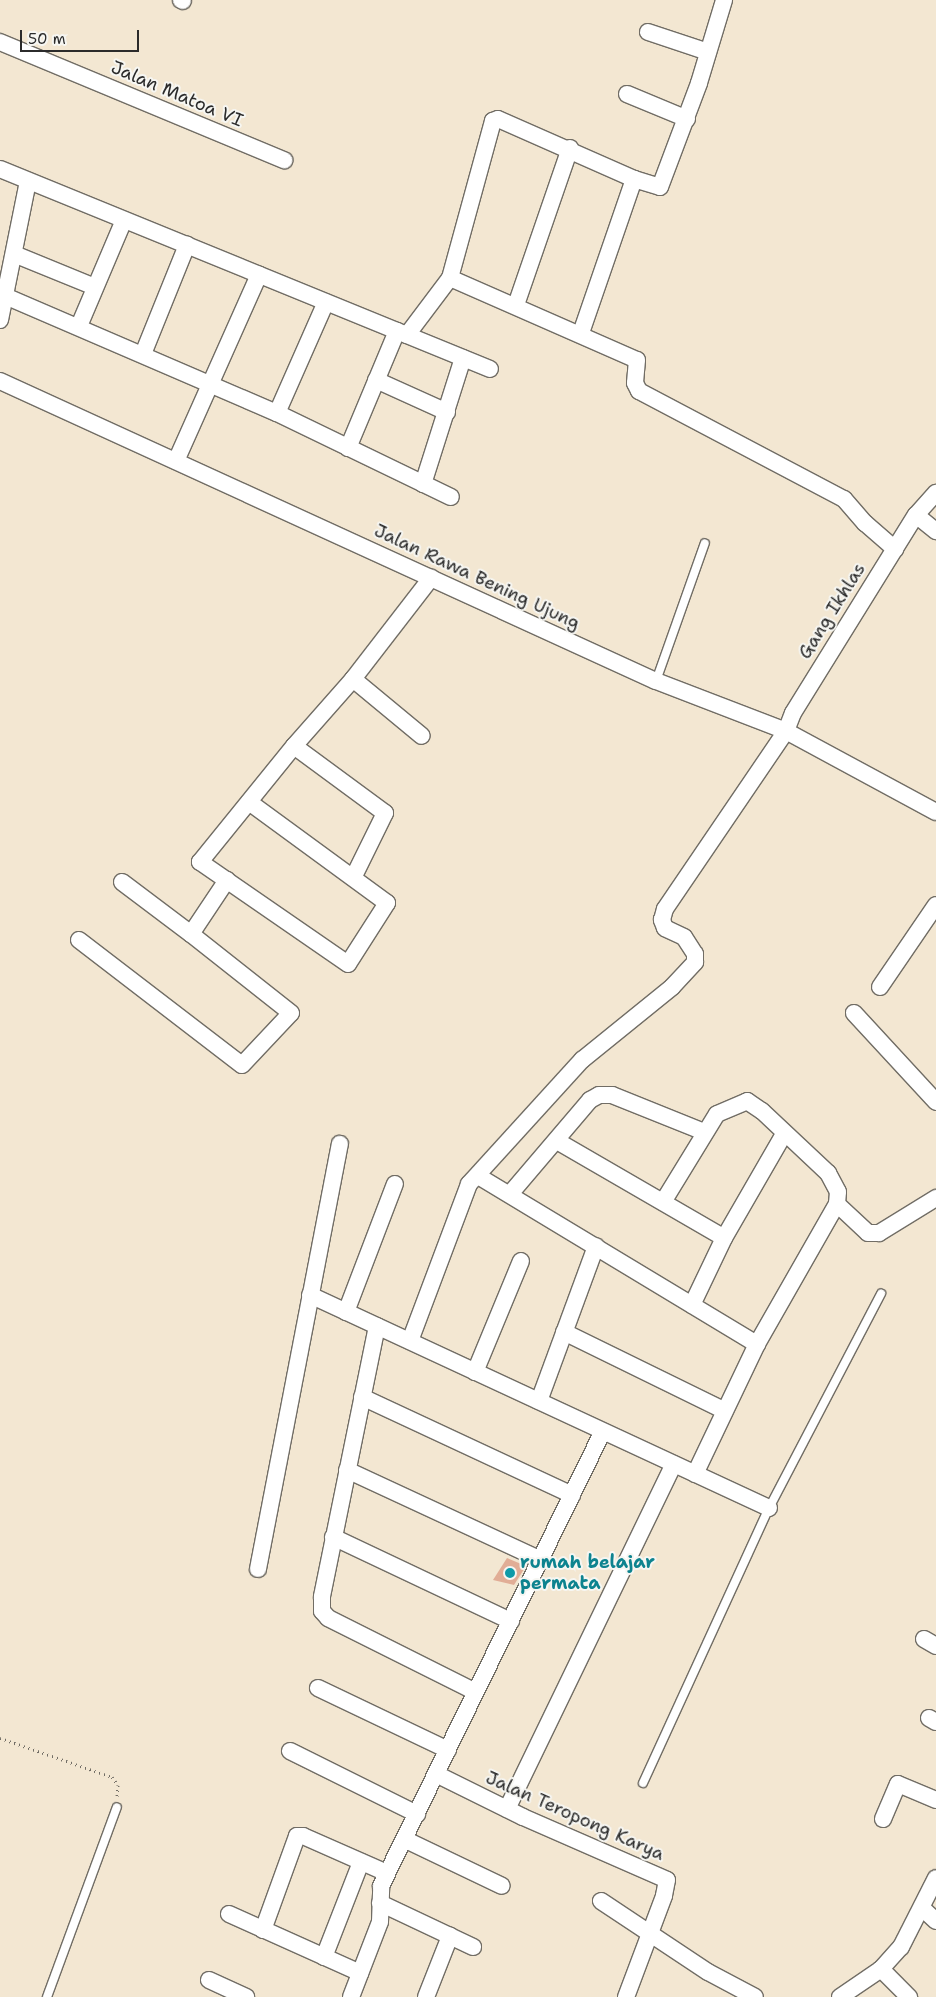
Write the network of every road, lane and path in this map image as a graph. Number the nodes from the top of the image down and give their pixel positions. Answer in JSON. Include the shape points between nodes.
{"nodes":[{"id":1,"x":724,"y":0,"type":"edge"},
{"id":2,"x":648,"y":32,"type":"dead end"},
{"id":3,"x":0,"y":42,"type":"edge"},
{"id":4,"x":708,"y":52,"type":"junction"},
{"id":5,"x":627,"y":94,"type":"dead end"},
{"id":6,"x":687,"y":119,"type":"junction"},
{"id":7,"x":570,"y":148,"type":"junction"},
{"id":8,"x":284,"y":160,"type":"dead end"},
{"id":9,"x":0,"y":169,"type":"edge"},
{"id":10,"x":634,"y":179,"type":"junction"},
{"id":11,"x":28,"y":181,"type":"junction"},
{"id":12,"x":124,"y":220,"type":"junction"},
{"id":13,"x":187,"y":245,"type":"junction"},
{"id":14,"x":14,"y":254,"type":"junction"},
{"id":15,"x":259,"y":275,"type":"junction"},
{"id":16,"x":450,"y":278,"type":"junction"},
{"id":17,"x":96,"y":288,"type":"junction"},
{"id":18,"x":5,"y":296,"type":"junction"},
{"id":19,"x":326,"y":302,"type":"junction"},
{"id":20,"x":516,"y":304,"type":"junction"},
{"id":21,"x":0,"y":320,"type":"edge"},
{"id":22,"x":79,"y":326,"type":"junction"},
{"id":23,"x":402,"y":333,"type":"junction"},
{"id":24,"x":581,"y":333,"type":"junction"},
{"id":25,"x":143,"y":354,"type":"junction"},
{"id":26,"x":463,"y":358,"type":"junction"},
{"id":27,"x":490,"y":369,"type":"dead end"},
{"id":28,"x":376,"y":380,"type":"junction"},
{"id":29,"x":0,"y":381,"type":"edge"},
{"id":30,"x":211,"y":385,"type":"junction"},
{"id":31,"x":447,"y":412,"type":"junction"},
{"id":32,"x":277,"y":414,"type":"junction"},
{"id":33,"x":348,"y":448,"type":"junction"},
{"id":34,"x":176,"y":461,"type":"junction"},
{"id":35,"x":423,"y":484,"type":"junction"},
{"id":36,"x":936,"y":493,"type":"edge"},
{"id":37,"x":451,"y":497,"type":"dead end"},
{"id":38,"x":916,"y":515,"type":"junction"},
{"id":39,"x":936,"y":531,"type":"edge"},
{"id":40,"x":705,"y":543,"type":"dead end"},
{"id":41,"x":895,"y":549,"type":"junction"},
{"id":42,"x":431,"y":578,"type":"junction"},
{"id":43,"x":353,"y":679,"type":"junction"},
{"id":44,"x":656,"y":682,"type":"junction"},
{"id":45,"x":786,"y":730,"type":"junction"},
{"id":46,"x":422,"y":736,"type":"dead end"},
{"id":47,"x":294,"y":746,"type":"junction"},
{"id":48,"x":249,"y":802,"type":"junction"},
{"id":49,"x":936,"y":812,"type":"edge"},
{"id":50,"x":353,"y":878,"type":"junction"},
{"id":51,"x":227,"y":880,"type":"junction"},
{"id":52,"x":122,"y":882,"type":"dead end"},
{"id":53,"x":936,"y":905,"type":"edge"},
{"id":54,"x":191,"y":934,"type":"junction"},
{"id":55,"x":79,"y":940,"type":"dead end"},
{"id":56,"x":880,"y":987,"type":"dead end"},
{"id":57,"x":854,"y":1013,"type":"dead end"},
{"id":58,"x":936,"y":1102,"type":"edge"},
{"id":59,"x":704,"y":1132,"type":"junction"},
{"id":60,"x":784,"y":1134,"type":"junction"},
{"id":61,"x":557,"y":1140,"type":"junction"},
{"id":62,"x":340,"y":1144,"type":"dead end"},
{"id":63,"x":478,"y":1176,"type":"junction"},
{"id":64,"x":395,"y":1184,"type":"dead end"},
{"id":65,"x":510,"y":1194,"type":"junction"},
{"id":66,"x":936,"y":1198,"type":"edge"},
{"id":67,"x":662,"y":1202,"type":"junction"},
{"id":68,"x":837,"y":1204,"type":"junction"},
{"id":69,"x":724,"y":1238,"type":"junction"},
{"id":70,"x":596,"y":1246,"type":"junction"},
{"id":71,"x":521,"y":1261,"type":"dead end"},
{"id":72,"x":881,"y":1294,"type":"dead end"},
{"id":73,"x":310,"y":1295,"type":"junction"},
{"id":74,"x":692,"y":1304,"type":"junction"},
{"id":75,"x":346,"y":1312,"type":"junction"},
{"id":76,"x":377,"y":1326,"type":"junction"},
{"id":77,"x":564,"y":1332,"type":"junction"},
{"id":78,"x":410,"y":1341,"type":"junction"},
{"id":79,"x":757,"y":1344,"type":"junction"},
{"id":80,"x":476,"y":1372,"type":"junction"},
{"id":81,"x":362,"y":1397,"type":"junction"},
{"id":82,"x":539,"y":1401,"type":"junction"},
{"id":83,"x":725,"y":1411,"type":"junction"},
{"id":84,"x":603,"y":1431,"type":"junction"},
{"id":85,"x":674,"y":1464,"type":"junction"},
{"id":86,"x":347,"y":1470,"type":"junction"},
{"id":87,"x":695,"y":1474,"type":"junction"},
{"id":88,"x":572,"y":1495,"type":"junction"},
{"id":89,"x":769,"y":1508,"type":"junction"},
{"id":90,"x":333,"y":1537,"type":"junction"},
{"id":91,"x":541,"y":1560,"type":"junction"},
{"id":92,"x":258,"y":1569,"type":"dead end"},
{"id":93,"x":511,"y":1621,"type":"junction"},
{"id":94,"x":318,"y":1688,"type":"dead end"},
{"id":95,"x":476,"y":1692,"type":"junction"},
{"id":96,"x":0,"y":1738,"type":"edge"},
{"id":97,"x":448,"y":1750,"type":"junction"},
{"id":98,"x":290,"y":1751,"type":"dead end"},
{"id":99,"x":436,"y":1774,"type":"junction"},
{"id":100,"x":643,"y":1783,"type":"dead end"},
{"id":101,"x":936,"y":1800,"type":"edge"},
{"id":102,"x":117,"y":1808,"type":"joint"},
{"id":103,"x":507,"y":1809,"type":"junction"},
{"id":104,"x":416,"y":1814,"type":"junction"},
{"id":105,"x":883,"y":1819,"type":"dead end"},
{"id":106,"x":406,"y":1840,"type":"junction"},
{"id":107,"x":361,"y":1862,"type":"junction"},
{"id":108,"x":387,"y":1873,"type":"junction"},
{"id":109,"x":936,"y":1878,"type":"edge"},
{"id":110,"x":502,"y":1886,"type":"dead end"},
{"id":111,"x":601,"y":1901,"type":"dead end"},
{"id":112,"x":380,"y":1903,"type":"junction"},
{"id":113,"x":922,"y":1908,"type":"junction"},
{"id":114,"x":229,"y":1914,"type":"dead end"},
{"id":115,"x":936,"y":1922,"type":"edge"},
{"id":116,"x":263,"y":1930,"type":"junction"},
{"id":117,"x":648,"y":1934,"type":"junction"},
{"id":118,"x":450,"y":1936,"type":"junction"},
{"id":119,"x":473,"y":1947,"type":"dead end"},
{"id":120,"x":324,"y":1956,"type":"junction"},
{"id":121,"x":880,"y":1969,"type":"junction"},
{"id":122,"x":360,"y":1972,"type":"junction"},
{"id":123,"x":209,"y":1980,"type":"dead end"},
{"id":124,"x":48,"y":1997,"type":"edge"},
{"id":125,"x":246,"y":1997,"type":"edge"},
{"id":126,"x":351,"y":1997,"type":"edge"},
{"id":127,"x":426,"y":1997,"type":"edge"},
{"id":128,"x":626,"y":1997,"type":"edge"},
{"id":129,"x":755,"y":1997,"type":"edge"},
{"id":130,"x":840,"y":1997,"type":"edge"},
{"id":131,"x":909,"y":1997,"type":"edge"}],
"edges":[{"from":1,"to":4,"type":"street"},
{"from":2,"to":4,"type":"street"},
{"from":3,"to":8,"type":"street","name":"Jalan Matoa VI"},
{"from":4,"to":6,"type":"street"},
{"from":5,"to":6,"type":"street"},
{"from":6,"to":10,"type":"street","via":[[664,184],[656,188]]},
{"from":7,"to":10,"type":"street"},
{"from":7,"to":16,"type":"street","via":[[493,120]]},
{"from":7,"to":20,"type":"street"},
{"from":9,"to":11,"type":"street"},
{"from":10,"to":24,"type":"street"},
{"from":11,"to":12,"type":"street"},
{"from":11,"to":14,"type":"street"},
{"from":12,"to":13,"type":"street"},
{"from":12,"to":17,"type":"street"},
{"from":13,"to":15,"type":"street"},
{"from":13,"to":25,"type":"street"},
{"from":14,"to":17,"type":"street"},
{"from":14,"to":18,"type":"street"},
{"from":15,"to":19,"type":"street"},
{"from":15,"to":30,"type":"street"},
{"from":16,"to":20,"type":"street"},
{"from":16,"to":23,"type":"street"},
{"from":17,"to":22,"type":"street"},
{"from":18,"to":21,"type":"street"},
{"from":18,"to":22,"type":"street"},
{"from":19,"to":23,"type":"street"},
{"from":19,"to":32,"type":"street"},
{"from":20,"to":24,"type":"street"},
{"from":22,"to":25,"type":"street"},
{"from":23,"to":26,"type":"street"},
{"from":23,"to":28,"type":"street"},
{"from":24,"to":41,"type":"street","via":[[637,360],[635,383],[639,391],[844,499]]},
{"from":25,"to":30,"type":"street"},
{"from":26,"to":27,"type":"street"},
{"from":26,"to":31,"type":"street"},
{"from":28,"to":31,"type":"street"},
{"from":28,"to":33,"type":"street"},
{"from":29,"to":34,"type":"street","name":"Jalan Rawa Bening Ujung"},
{"from":30,"to":32,"type":"street"},
{"from":30,"to":34,"type":"street"},
{"from":31,"to":35,"type":"street"},
{"from":32,"to":33,"type":"street"},
{"from":33,"to":35,"type":"street"},
{"from":34,"to":42,"type":"street","name":"Jalan Rawa Bening Ujung"},
{"from":35,"to":37,"type":"street"},
{"from":36,"to":38,"type":"street","name":"Gang Ikhlas"},
{"from":38,"to":39,"type":"street"},
{"from":38,"to":41,"type":"street","name":"Gang Ikhlas"},
{"from":40,"to":44,"type":"lane"},
{"from":41,"to":45,"type":"street","name":"Gang Ikhlas","via":[[792,713]]},
{"from":42,"to":43,"type":"street"},
{"from":42,"to":44,"type":"street","name":"Jalan Rawa Bening Ujung"},
{"from":43,"to":46,"type":"street"},
{"from":43,"to":47,"type":"street"},
{"from":44,"to":45,"type":"street","name":"Jalan Rawa Bening Ujung"},
{"from":45,"to":49,"type":"street","name":"Jalan Rawa Bening Ujung"},
{"from":45,"to":63,"type":"street","name":"Gang Ikhlas","via":[[665,909],[662,920],[665,928],[684,937],[695,954],[694,962],[672,987],[582,1060]]},
{"from":47,"to":48,"type":"street"},
{"from":47,"to":50,"type":"street","via":[[385,813]]},
{"from":48,"to":50,"type":"street"},
{"from":48,"to":51,"type":"street","via":[[200,862]]},
{"from":50,"to":51,"type":"street","via":[[387,903],[348,964]]},
{"from":51,"to":54,"type":"street"},
{"from":52,"to":54,"type":"street"},
{"from":53,"to":56,"type":"street"},
{"from":54,"to":55,"type":"street","via":[[291,1013],[242,1065]]},
{"from":57,"to":58,"type":"street"},
{"from":59,"to":60,"type":"street","via":[[717,1114],[747,1101],[762,1111]]},
{"from":59,"to":61,"type":"street","via":[[612,1095],[599,1095],[590,1100]]},
{"from":59,"to":67,"type":"street"},
{"from":60,"to":68,"type":"street","via":[[828,1172],[838,1192]]},
{"from":60,"to":69,"type":"street"},
{"from":61,"to":65,"type":"street"},
{"from":61,"to":67,"type":"street"},
{"from":62,"to":73,"type":"street"},
{"from":63,"to":65,"type":"street"},
{"from":63,"to":78,"type":"street","via":[[469,1184],[459,1204]]},
{"from":64,"to":75,"type":"street"},
{"from":65,"to":70,"type":"street"},
{"from":66,"to":68,"type":"street","via":[[879,1233],[868,1233]]},
{"from":67,"to":69,"type":"street"},
{"from":68,"to":79,"type":"street"},
{"from":69,"to":74,"type":"street"},
{"from":70,"to":74,"type":"street"},
{"from":70,"to":77,"type":"street"},
{"from":71,"to":80,"type":"street"},
{"from":72,"to":89,"type":"lane"},
{"from":73,"to":75,"type":"street"},
{"from":73,"to":92,"type":"street"},
{"from":74,"to":79,"type":"street"},
{"from":75,"to":76,"type":"street"},
{"from":76,"to":78,"type":"street"},
{"from":76,"to":81,"type":"street"},
{"from":77,"to":82,"type":"street"},
{"from":77,"to":83,"type":"street"},
{"from":78,"to":80,"type":"street"},
{"from":79,"to":83,"type":"street"},
{"from":80,"to":82,"type":"street"},
{"from":81,"to":86,"type":"street"},
{"from":81,"to":88,"type":"street"},
{"from":82,"to":84,"type":"street"},
{"from":83,"to":87,"type":"street"},
{"from":84,"to":85,"type":"street"},
{"from":84,"to":88,"type":"street"},
{"from":85,"to":87,"type":"street"},
{"from":85,"to":103,"type":"street"},
{"from":86,"to":90,"type":"street"},
{"from":86,"to":91,"type":"street"},
{"from":87,"to":89,"type":"street"},
{"from":88,"to":91,"type":"street"},
{"from":89,"to":100,"type":"lane"},
{"from":90,"to":93,"type":"street"},
{"from":90,"to":95,"type":"street","via":[[322,1597],[322,1611],[328,1618]]},
{"from":91,"to":93,"type":"street"},
{"from":93,"to":95,"type":"street"},
{"from":94,"to":97,"type":"street"},
{"from":95,"to":97,"type":"street"},
{"from":96,"to":102,"type":"path","via":[[112,1777],[118,1785]]},
{"from":97,"to":99,"type":"street"},
{"from":98,"to":104,"type":"street"},
{"from":99,"to":103,"type":"street","name":"Jalan Teropong Karya"},
{"from":99,"to":104,"type":"street"},
{"from":101,"to":105,"type":"street","via":[[898,1784]]},
{"from":102,"to":124,"type":"lane"},
{"from":103,"to":117,"type":"street","name":"Jalan Teropong Karya","via":[[666,1880],[664,1896]]},
{"from":104,"to":106,"type":"street"},
{"from":106,"to":108,"type":"street"},
{"from":106,"to":110,"type":"street"},
{"from":107,"to":108,"type":"street"},
{"from":107,"to":116,"type":"street","via":[[304,1836],[297,1836]]},
{"from":107,"to":120,"type":"street"},
{"from":108,"to":112,"type":"street","via":[[381,1886]]},
{"from":109,"to":113,"type":"street"},
{"from":111,"to":117,"type":"street"},
{"from":112,"to":118,"type":"street"},
{"from":112,"to":122,"type":"street","via":[[380,1922]]},
{"from":113,"to":115,"type":"street"},
{"from":113,"to":121,"type":"street","via":[[901,1946]]},
{"from":114,"to":116,"type":"street"},
{"from":116,"to":120,"type":"street"},
{"from":117,"to":128,"type":"street","name":"Jalan Teropong Karya"},
{"from":117,"to":129,"type":"street"},
{"from":118,"to":119,"type":"street"},
{"from":118,"to":127,"type":"street"},
{"from":120,"to":122,"type":"street"},
{"from":121,"to":130,"type":"street"},
{"from":121,"to":131,"type":"street"},
{"from":122,"to":126,"type":"street"},
{"from":123,"to":125,"type":"street"}]}
